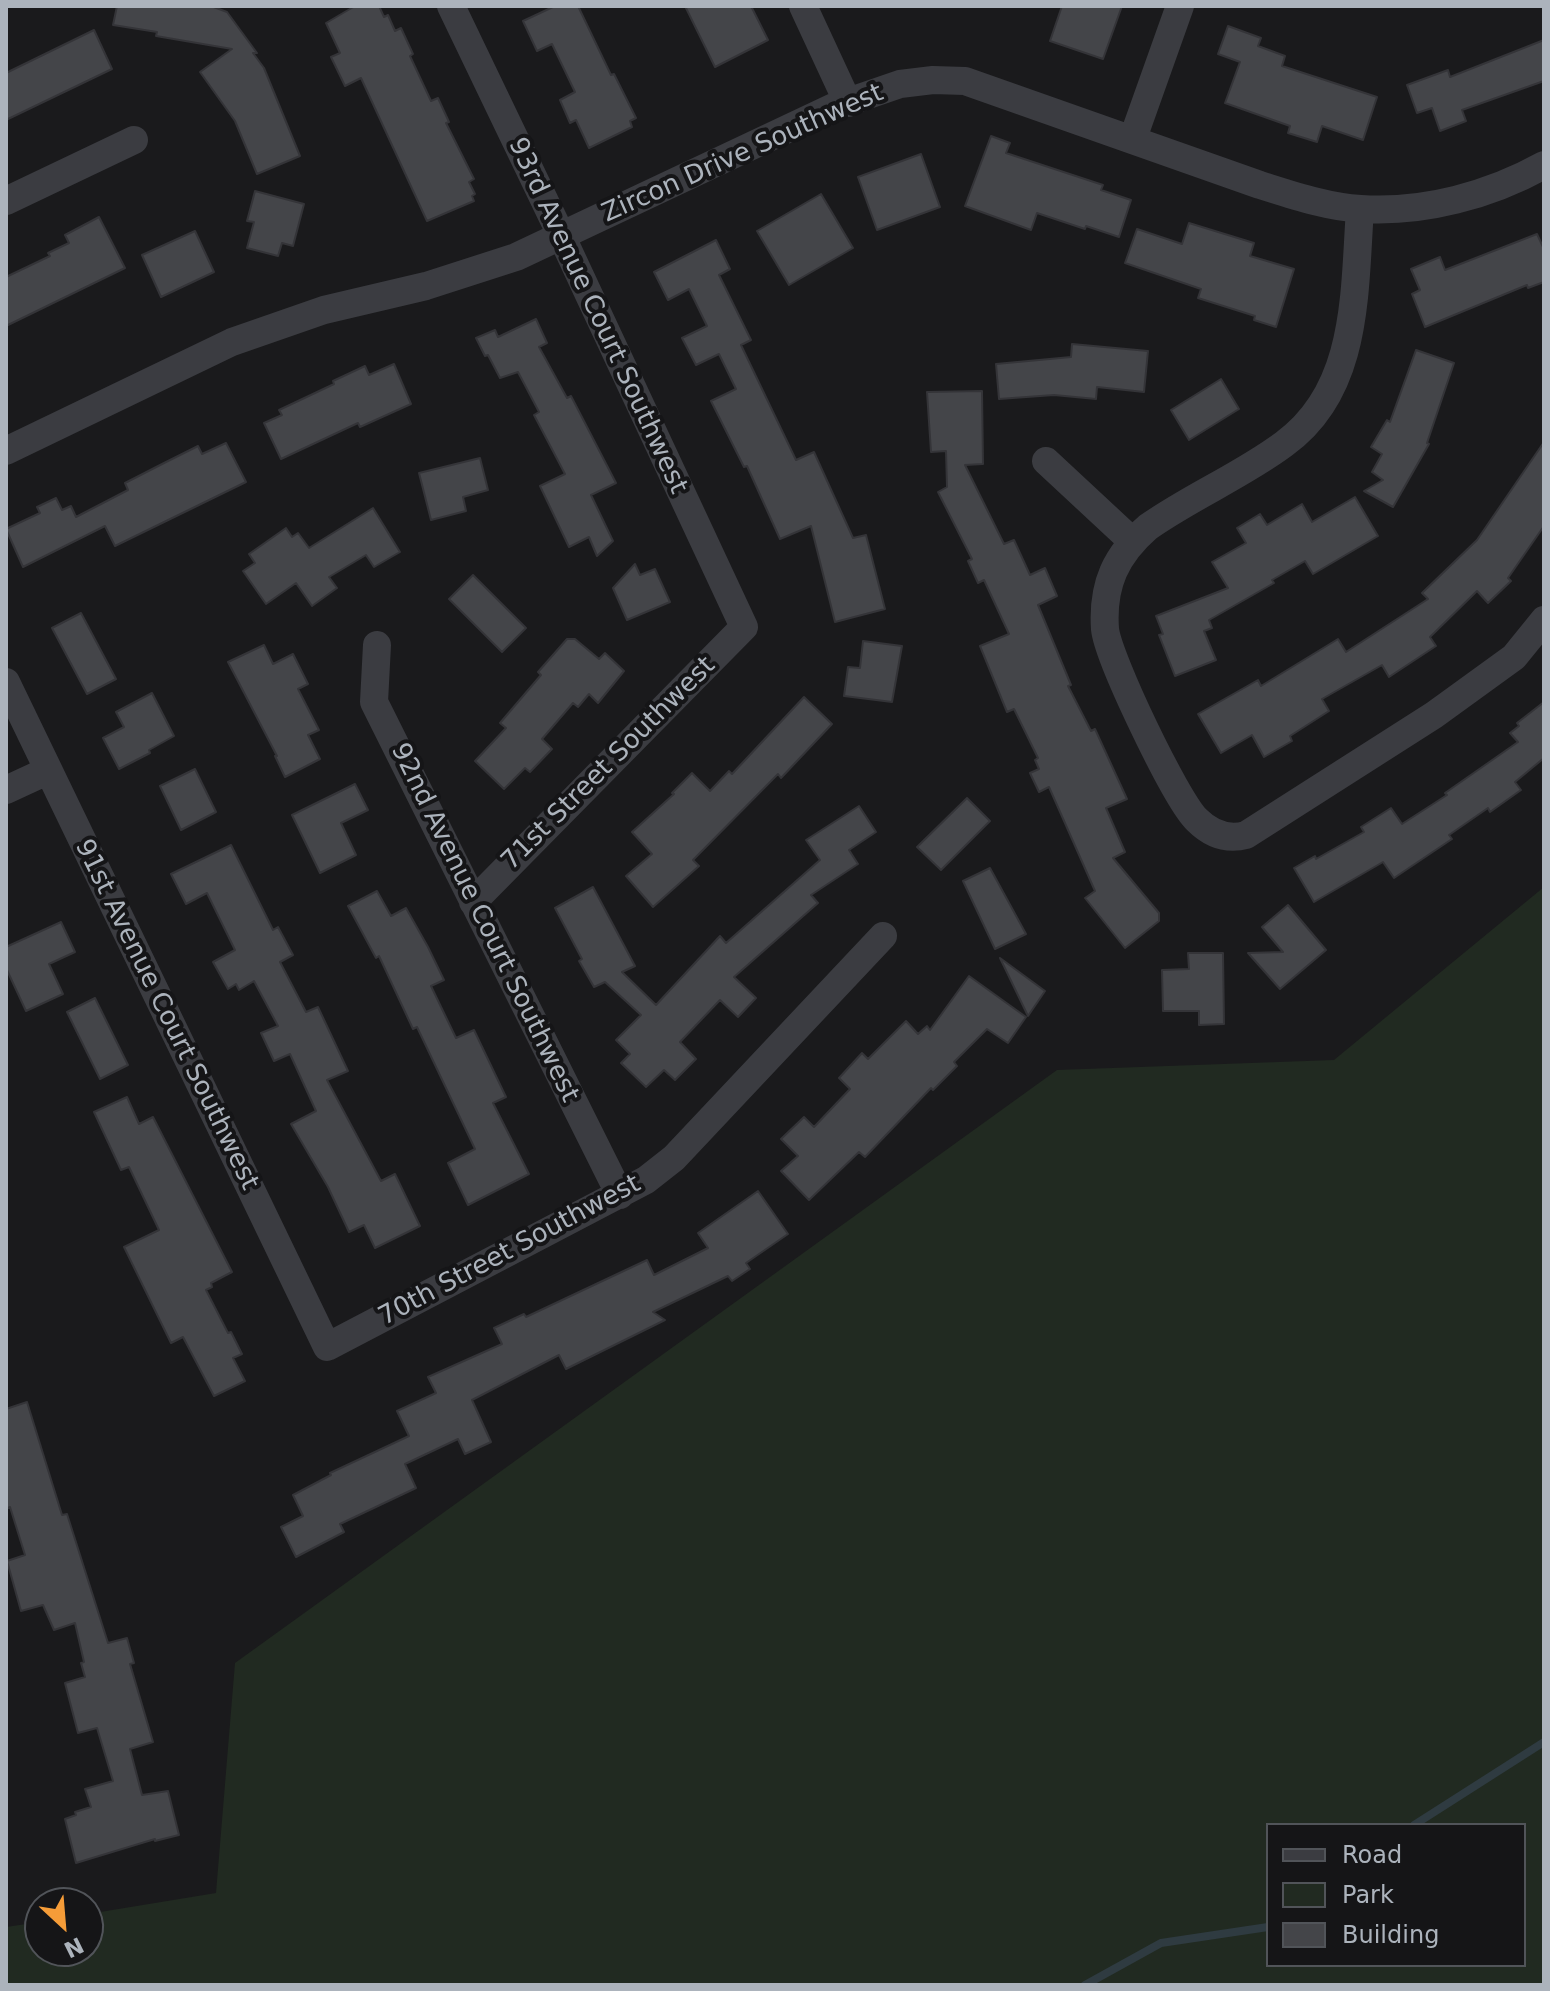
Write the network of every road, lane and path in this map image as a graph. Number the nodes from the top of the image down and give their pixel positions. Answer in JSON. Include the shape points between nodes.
{"nodes":[{"id":1,"x":451,"y":6,"type":"edge"},
{"id":2,"x":803,"y":6,"type":"edge"},
{"id":3,"x":1180,"y":6,"type":"edge"},
{"id":4,"x":848,"y":103,"type":"junction"},
{"id":5,"x":1133,"y":138,"type":"junction"},
{"id":6,"x":134,"y":140,"type":"dead end"},
{"id":7,"x":1544,"y":165,"type":"edge"},
{"id":8,"x":6,"y":201,"type":"edge"},
{"id":9,"x":1360,"y":209,"type":"junction"},
{"id":10,"x":562,"y":237,"type":"junction"},
{"id":11,"x":6,"y":451,"type":"edge"},
{"id":12,"x":1046,"y":461,"type":"dead end"},
{"id":13,"x":1132,"y":541,"type":"junction"},
{"id":14,"x":1544,"y":620,"type":"edge"},
{"id":15,"x":744,"y":627,"type":"joint"},
{"id":16,"x":377,"y":645,"type":"dead end"},
{"id":17,"x":6,"y":682,"type":"edge"},
{"id":18,"x":47,"y":771,"type":"junction"},
{"id":19,"x":6,"y":790,"type":"edge"},
{"id":20,"x":473,"y":902,"type":"junction"},
{"id":21,"x":883,"y":936,"type":"dead end"},
{"id":22,"x":620,"y":1195,"type":"junction"},
{"id":23,"x":327,"y":1347,"type":"joint"}],
"edges":[{"from":1,"to":10,"type":"street","name":"93rd Avenue Court Southwest"},
{"from":2,"to":4,"type":"street"},
{"from":3,"to":5,"type":"street"},
{"from":4,"to":5,"type":"street","name":"Zircon Drive Southwest","via":[[900,84],[965,81]]},
{"from":4,"to":10,"type":"street","name":"Zircon Drive Southwest"},
{"from":5,"to":9,"type":"street","name":"Zircon Drive Southwest","via":[[1300,197]]},
{"from":6,"to":8,"type":"street"},
{"from":7,"to":9,"type":"street","name":"Zircon Drive Southwest","via":[[1462,199]]},
{"from":9,"to":13,"type":"street","via":[[1348,345],[1317,412],[1286,443]]},
{"from":10,"to":11,"type":"street","name":"Zircon Drive Southwest","via":[[486,267],[324,310],[232,342]]},
{"from":10,"to":15,"type":"street","name":"93rd Avenue Court Southwest"},
{"from":12,"to":13,"type":"street"},
{"from":13,"to":14,"type":"street","via":[[1110,579],[1105,628],[1109,645],[1180,797],[1204,827],[1233,839],[1440,710],[1514,657]]},
{"from":15,"to":20,"type":"street","name":"71st Street Southwest"},
{"from":16,"to":20,"type":"street","name":"92nd Avenue Court Southwest","via":[[374,702]]},
{"from":17,"to":18,"type":"street","name":"91st Avenue Court Southwest"},
{"from":18,"to":19,"type":"street"},
{"from":18,"to":23,"type":"street","name":"91st Avenue Court Southwest"},
{"from":20,"to":22,"type":"street","name":"92nd Avenue Court Southwest"},
{"from":21,"to":22,"type":"street","name":"70th Street Southwest","via":[[674,1158]]},
{"from":22,"to":23,"type":"street","name":"70th Street Southwest"}]}
